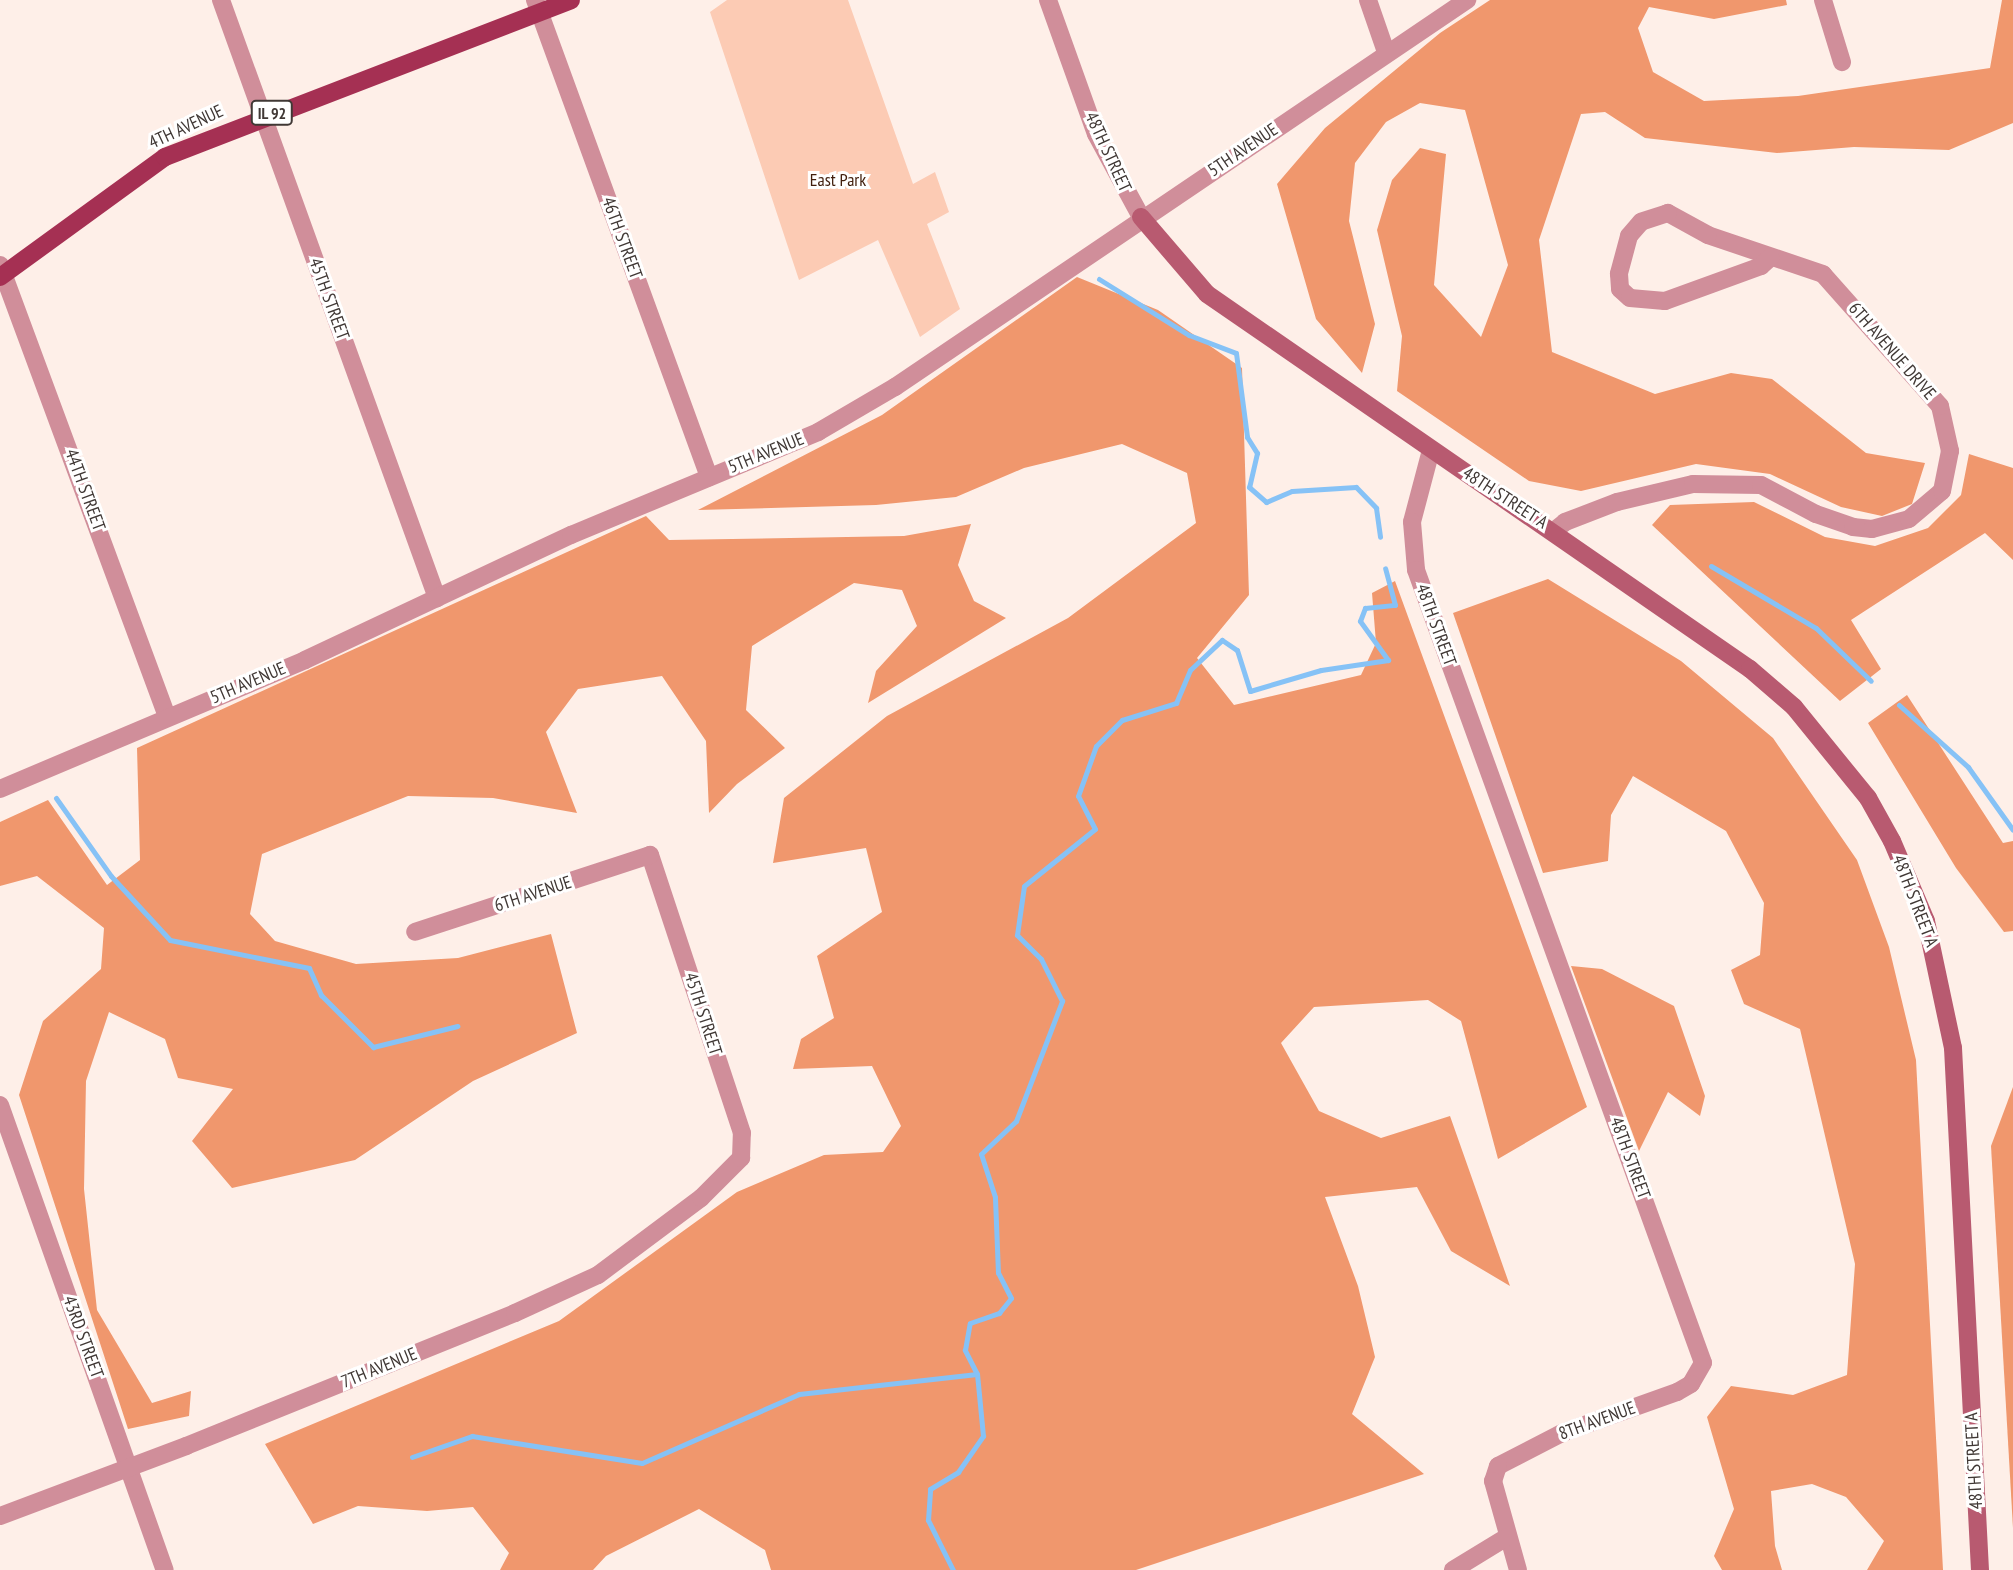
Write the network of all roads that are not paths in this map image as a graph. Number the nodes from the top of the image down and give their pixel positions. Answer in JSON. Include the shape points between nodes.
{"nodes":[{"id":1,"x":221,"y":0,"type":"edge"},
{"id":2,"x":571,"y":0,"type":"edge"},
{"id":3,"x":1048,"y":0,"type":"edge"},
{"id":4,"x":1368,"y":0,"type":"edge"},
{"id":5,"x":1467,"y":0,"type":"edge"},
{"id":6,"x":1823,"y":0,"type":"edge"},
{"id":7,"x":537,"y":7,"type":"edge"},
{"id":8,"x":1387,"y":52,"type":"junction"},
{"id":9,"x":1842,"y":62,"type":"dead end"},
{"id":10,"x":263,"y":117,"type":"junction"},
{"id":11,"x":1141,"y":217,"type":"junction"},
{"id":12,"x":1771,"y":257,"type":"junction"},
{"id":13,"x":2,"y":272,"type":"edge"},
{"id":14,"x":1431,"y":450,"type":"junction"},
{"id":15,"x":709,"y":477,"type":"junction"},
{"id":16,"x":1554,"y":531,"type":"junction"},
{"id":17,"x":438,"y":598,"type":"junction"},
{"id":18,"x":167,"y":717,"type":"junction"},
{"id":19,"x":0,"y":789,"type":"edge"},
{"id":20,"x":650,"y":855,"type":"joint"},
{"id":21,"x":415,"y":932,"type":"dead end"},
{"id":22,"x":0,"y":1105,"type":"edge"},
{"id":23,"x":731,"y":1170,"type":"joint"},
{"id":24,"x":1700,"y":1371,"type":"joint"},
{"id":25,"x":129,"y":1469,"type":"junction"},
{"id":26,"x":0,"y":1516,"type":"edge"},
{"id":27,"x":1507,"y":1537,"type":"junction"},
{"id":28,"x":165,"y":1570,"type":"edge"},
{"id":29,"x":1453,"y":1570,"type":"edge"},
{"id":30,"x":1518,"y":1570,"type":"edge"},
{"id":31,"x":1980,"y":1570,"type":"edge"}],
"edges":[{"from":1,"to":10,"type":"street","name":"45TH STREET"},
{"from":2,"to":7,"type":"main road","name":"4TH AVENUE","number":"IL 92"},
{"from":3,"to":11,"type":"street","name":"48TH STREET","via":[[1096,134]]},
{"from":4,"to":8,"type":"street"},
{"from":5,"to":8,"type":"street","name":"5TH AVENUE"},
{"from":6,"to":9,"type":"street"},
{"from":7,"to":10,"type":"main road","name":"4TH AVENUE","number":"IL 92"},
{"from":7,"to":15,"type":"street","name":"46TH STREET"},
{"from":8,"to":11,"type":"street","name":"5TH AVENUE"},
{"from":10,"to":13,"type":"main road","name":"4TH AVENUE","number":"IL 92","via":[[165,157]]},
{"from":10,"to":17,"type":"street","name":"45TH STREET"},
{"from":11,"to":14,"type":"street","name":"48TH STREET","via":[[1207,294]]},
{"from":11,"to":15,"type":"street","name":"5TH AVENUE","via":[[856,411]]},
{"from":12,"to":12,"type":"street","name":"6TH AVENUE DRIVE","via":[[1708,234],[1668,213],[1641,222],[1629,236],[1620,289],[1630,298],[1665,301],[1761,266]]},
{"from":12,"to":16,"type":"street","name":"6TH AVENUE DRIVE","via":[[1823,274],[1925,386],[1947,428],[1950,451],[1942,491],[1909,519],[1871,529],[1816,514],[1761,485],[1693,484],[1618,502],[1565,522]]},
{"from":13,"to":18,"type":"street","name":"44TH STREET"},
{"from":14,"to":16,"type":"street","name":"48TH STREET A"},
{"from":14,"to":24,"type":"street","name":"48TH STREET","via":[[1412,522],[1416,570],[1699,1347]]},
{"from":15,"to":17,"type":"street","name":"5TH AVENUE"},
{"from":16,"to":31,"type":"street","name":"48TH STREET A","via":[[1750,669],[1794,707],[1868,798],[1915,890],[1937,960],[1953,1048]]},
{"from":17,"to":18,"type":"street","name":"5TH AVENUE"},
{"from":18,"to":19,"type":"street","name":"5TH AVENUE"},
{"from":20,"to":21,"type":"street","name":"6TH AVENUE"},
{"from":20,"to":23,"type":"street","name":"45TH STREET","via":[[743,1133],[745,1148]]},
{"from":22,"to":25,"type":"street","name":"43RD STREET"},
{"from":23,"to":25,"type":"street","name":"7TH AVENUE","via":[[634,1252],[598,1275]]},
{"from":24,"to":27,"type":"street","name":"8TH AVENUE","via":[[1691,1384],[1677,1392],[1507,1457],[1495,1472]]},
{"from":25,"to":26,"type":"street","name":"7TH AVENUE"},
{"from":25,"to":28,"type":"street","name":"43RD STREET"},
{"from":27,"to":29,"type":"street"},
{"from":27,"to":30,"type":"street"}]}
